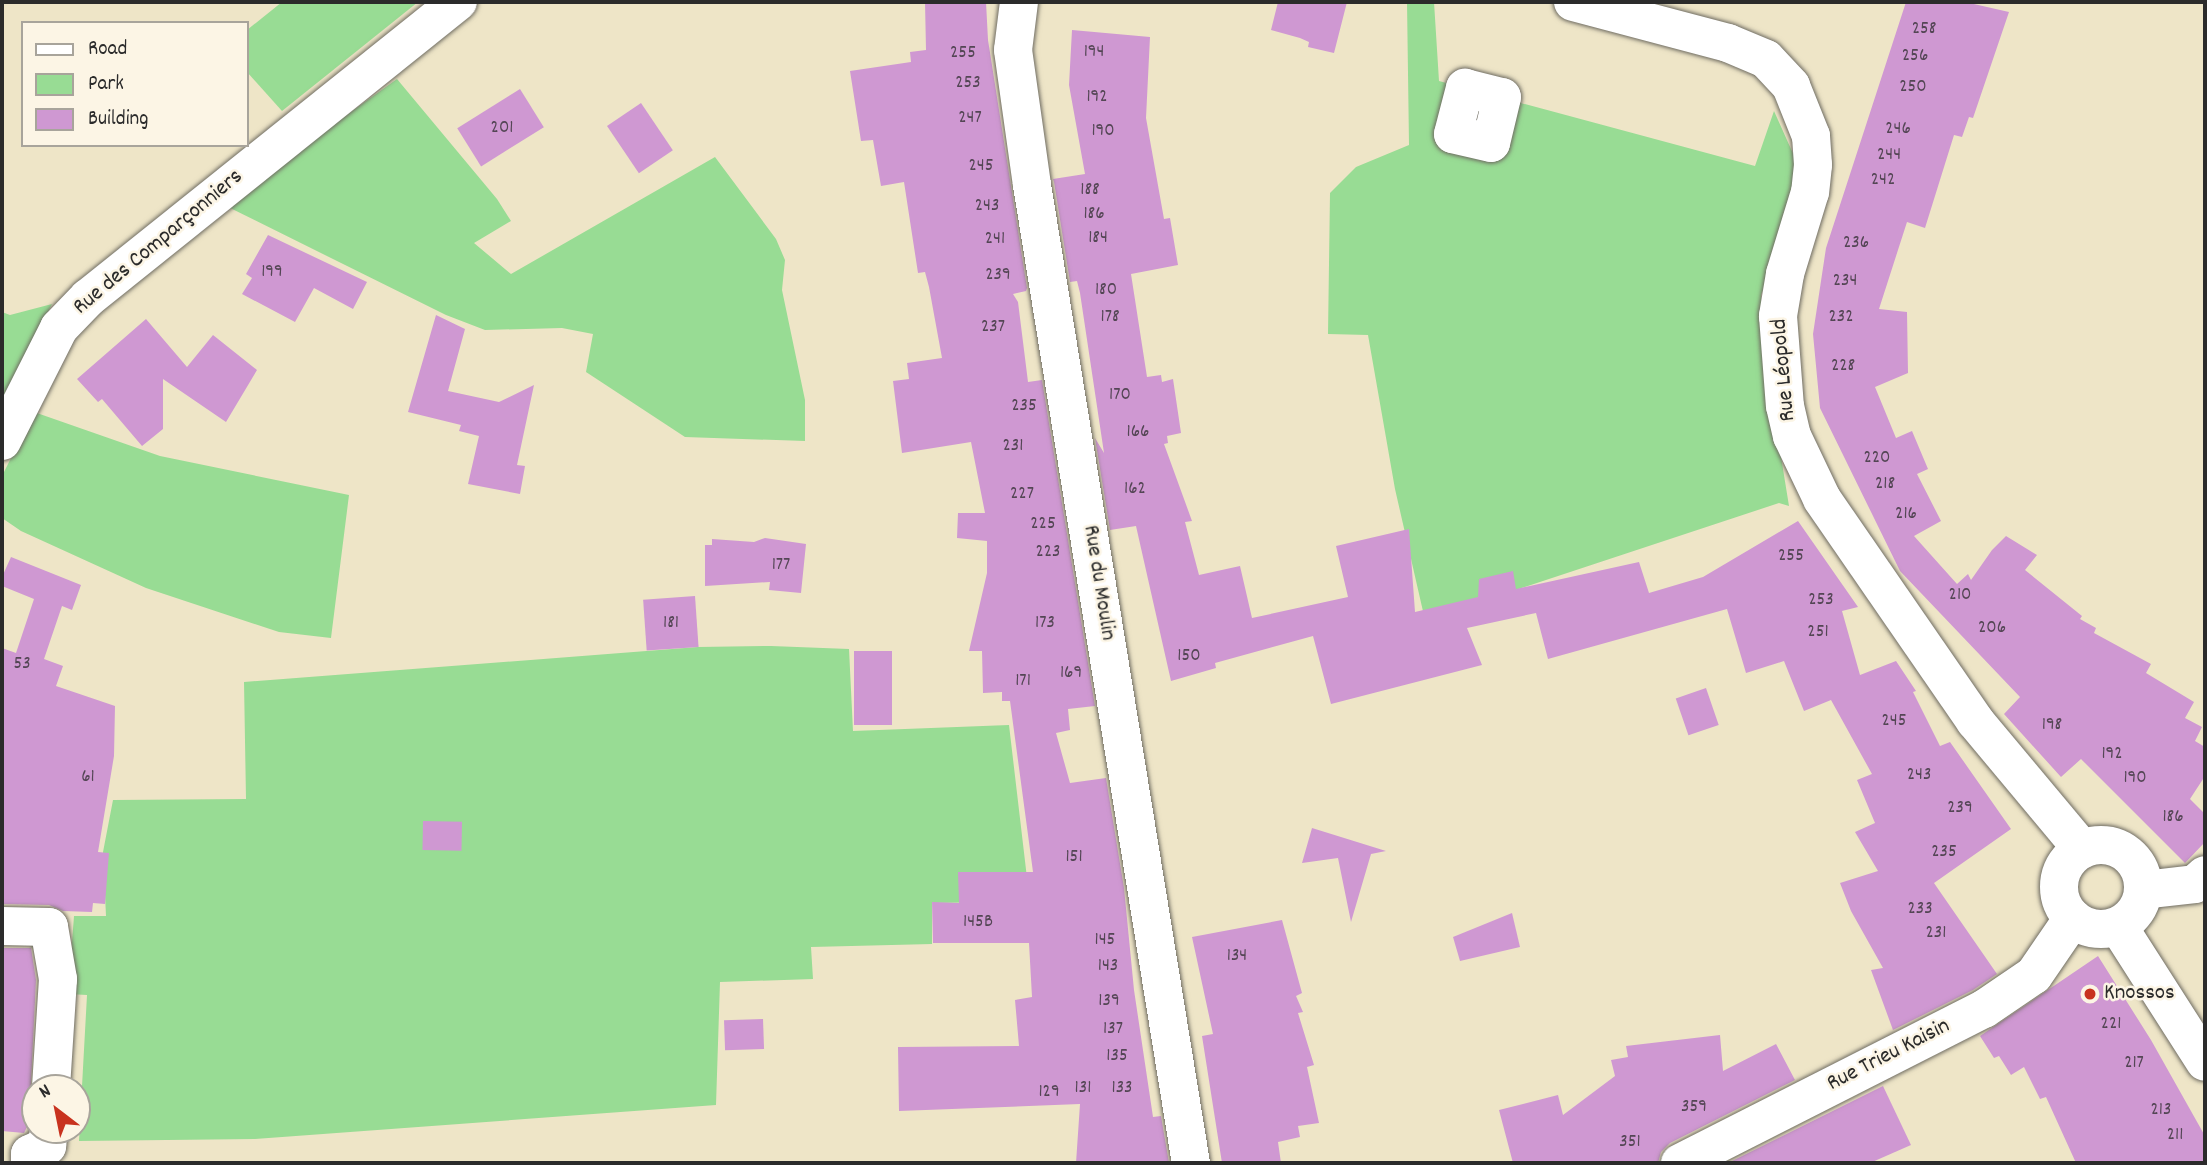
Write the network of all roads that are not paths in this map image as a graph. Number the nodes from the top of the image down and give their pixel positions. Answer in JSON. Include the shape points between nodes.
{"nodes":[{"id":1,"x":458,"y":2,"type":"edge"},
{"id":2,"x":1019,"y":2,"type":"edge"},
{"id":3,"x":1573,"y":2,"type":"edge"},
{"id":4,"x":2,"y":441,"type":"edge"},
{"id":5,"x":2082,"y":849,"type":"junction"},
{"id":6,"x":2205,"y":875,"type":"edge"},
{"id":7,"x":2143,"y":890,"type":"junction"},
{"id":8,"x":2073,"y":918,"type":"junction"},
{"id":9,"x":2,"y":926,"type":"edge"},
{"id":10,"x":2118,"y":926,"type":"junction"},
{"id":11,"x":2205,"y":1062,"type":"edge"},
{"id":12,"x":52,"y":1074,"type":"edge"},
{"id":13,"x":47,"y":1144,"type":"edge"},
{"id":14,"x":30,"y":1163,"type":"edge"},
{"id":15,"x":1191,"y":1163,"type":"edge"},
{"id":16,"x":1680,"y":1163,"type":"edge"}],
"edges":[{"from":1,"to":4,"type":"street","name":"Rue des Comparçonniers","via":[[88,298],[59,328]]},
{"from":2,"to":15,"type":"street","name":"Rue du Moulin","via":[[1013,50],[1032,184]]},
{"from":3,"to":5,"type":"street","name":"Rue Léopold","via":[[1728,43],[1766,59],[1791,86],[1811,136],[1813,165],[1778,316],[1783,396],[1791,436],[1822,499],[1976,722]]},
{"from":5,"to":7,"type":"street","via":[[2106,845],[2119,849],[2137,865]]},
{"from":5,"to":8,"type":"street","via":[[2060,876],[2061,899]]},
{"from":6,"to":7,"type":"street","via":[[2195,884]]},
{"from":7,"to":10,"type":"street","via":[[2135,911]]},
{"from":8,"to":10,"type":"street","via":[[2094,929]]},
{"from":8,"to":16,"type":"street","name":"Rue Trieu Kaisin","via":[[2034,975],[1984,1009]]},
{"from":9,"to":12,"type":"street","via":[[49,927],[58,979]]},
{"from":10,"to":11,"type":"street"},
{"from":13,"to":14,"type":"street","via":[[30,1154]]}]}
